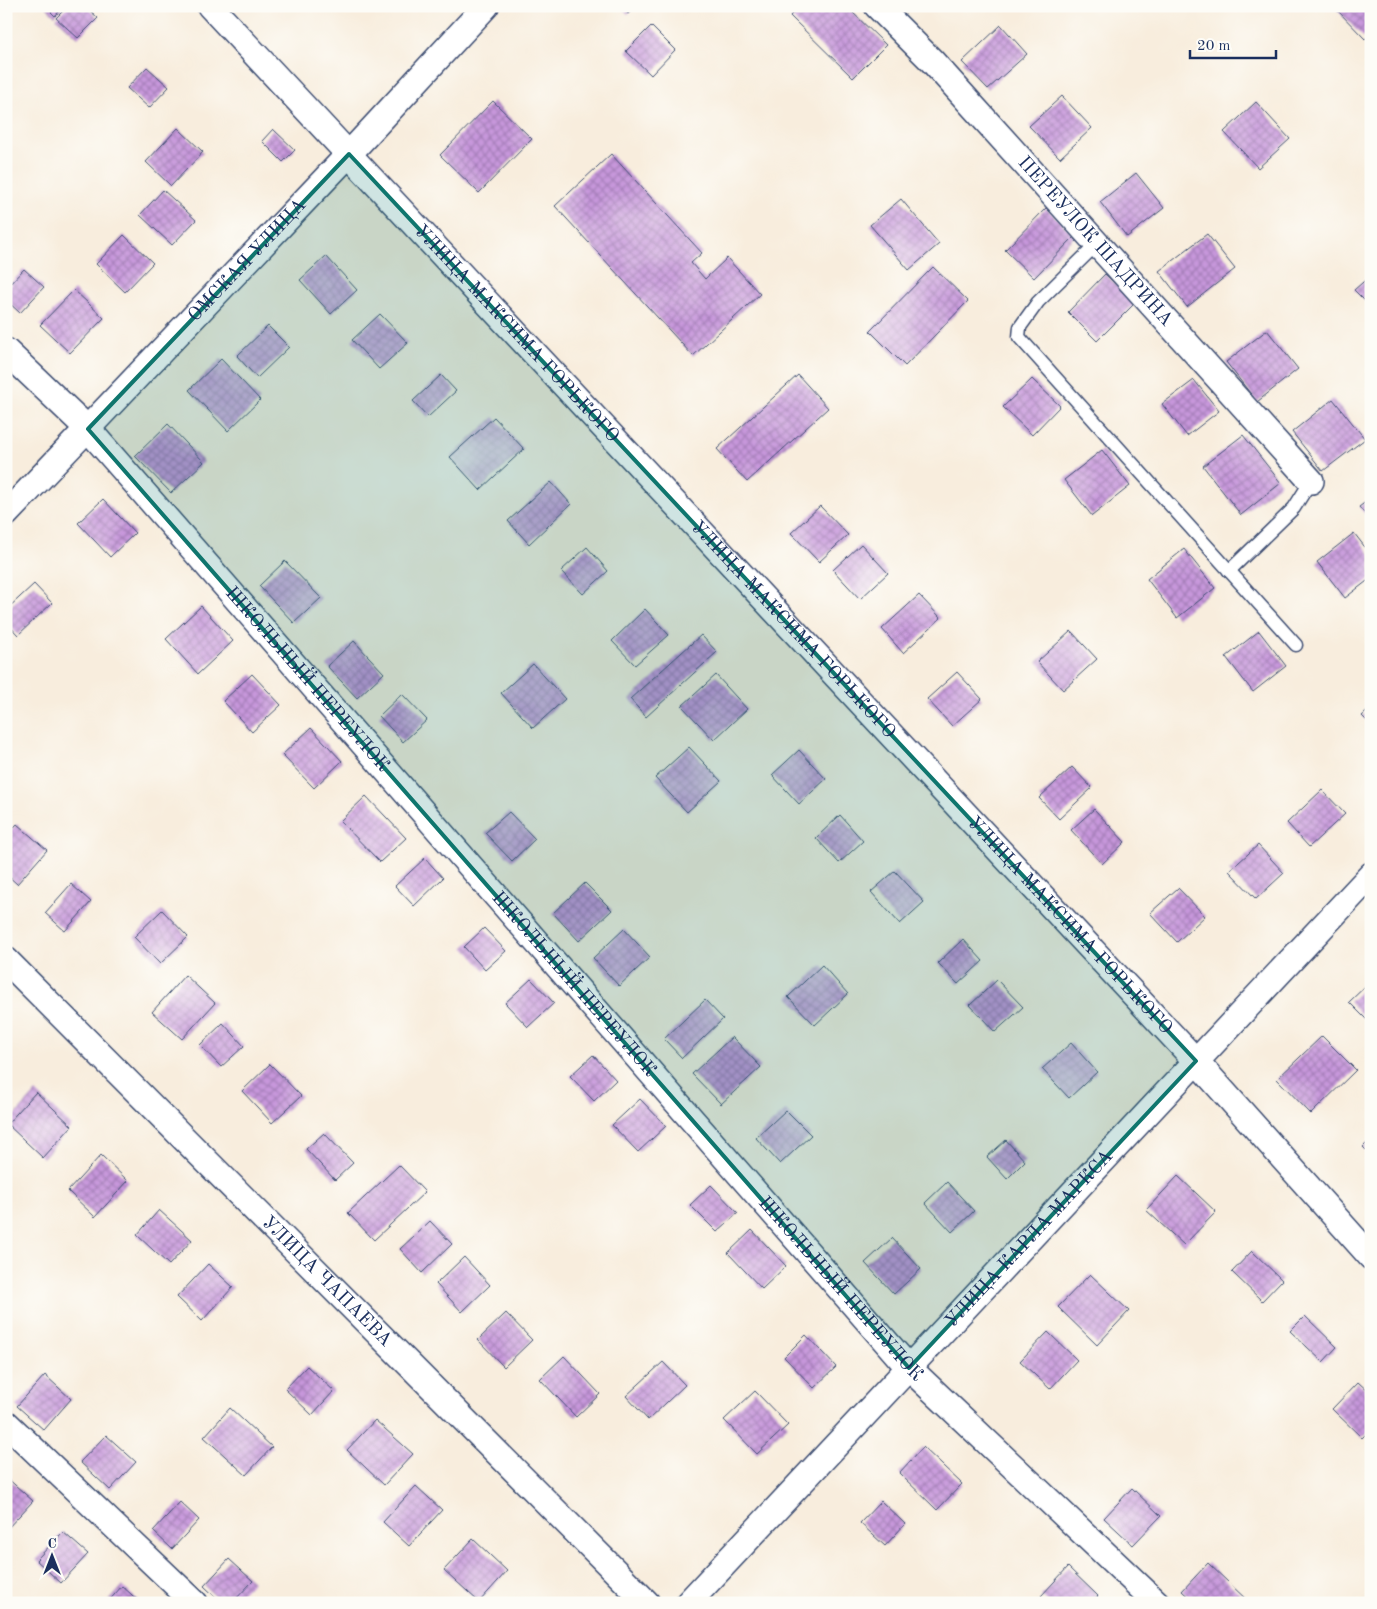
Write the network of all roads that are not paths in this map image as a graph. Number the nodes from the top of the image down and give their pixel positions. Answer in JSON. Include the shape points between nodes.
{"nodes":[{"id":1,"x":210,"y":6,"type":"edge"},
{"id":2,"x":486,"y":6,"type":"edge"},
{"id":3,"x":877,"y":6,"type":"edge"},
{"id":4,"x":348,"y":154,"type":"junction"},
{"id":5,"x":1096,"y":244,"type":"junction"},
{"id":6,"x":6,"y":351,"type":"edge"},
{"id":7,"x":88,"y":429,"type":"junction"},
{"id":8,"x":1311,"y":481,"type":"joint"},
{"id":9,"x":6,"y":514,"type":"edge"},
{"id":10,"x":1229,"y":570,"type":"junction"},
{"id":11,"x":1296,"y":645,"type":"dead end"},
{"id":12,"x":1371,"y":875,"type":"edge"},
{"id":13,"x":6,"y":960,"type":"edge"},
{"id":14,"x":1196,"y":1061,"type":"junction"},
{"id":15,"x":1371,"y":1257,"type":"edge"},
{"id":16,"x":909,"y":1368,"type":"junction"},
{"id":17,"x":6,"y":1423,"type":"edge"},
{"id":18,"x":194,"y":1603,"type":"edge"},
{"id":19,"x":647,"y":1603,"type":"edge"},
{"id":20,"x":688,"y":1603,"type":"edge"},
{"id":21,"x":1157,"y":1603,"type":"edge"}],
"edges":[{"from":1,"to":4,"type":"street","name":"УЛИЦА МАКСИМА ГОРЬКОГО"},
{"from":2,"to":4,"type":"street","name":"ОМСКАЯ УЛИЦА"},
{"from":3,"to":5,"type":"street","name":"ПЕРЕУЛОК ШАДРИНА","via":[[932,61]]},
{"from":4,"to":7,"type":"street","name":"ОМСКАЯ УЛИЦА"},
{"from":4,"to":14,"type":"street","name":"УЛИЦА МАКСИМА ГОРЬКОГО"},
{"from":5,"to":8,"type":"street","name":"ПЕРЕУЛОК ШАДРИНА"},
{"from":5,"to":10,"type":"lane","via":[[1038,302],[1020,327],[1019,337]]},
{"from":6,"to":7,"type":"street","name":"ШКОЛЬНЫЙ ПЕРЕУЛОК"},
{"from":7,"to":9,"type":"street","name":"ОМСКАЯ УЛИЦА"},
{"from":7,"to":16,"type":"street","name":"ШКОЛЬНЫЙ ПЕРЕУЛОК"},
{"from":8,"to":10,"type":"lane","via":[[1294,508]]},
{"from":10,"to":11,"type":"lane"},
{"from":12,"to":14,"type":"street","name":"УЛИЦА КАРЛА МАРКСА"},
{"from":13,"to":19,"type":"street","name":"УЛИЦА ЧАПАЕВА"},
{"from":14,"to":15,"type":"street","name":"УЛИЦА МАКСИМА ГОРЬКОГО"},
{"from":14,"to":16,"type":"street","name":"УЛИЦА КАРЛА МАРКСА"},
{"from":16,"to":20,"type":"street","name":"УЛИЦА КАРЛА МАРКСА"},
{"from":16,"to":21,"type":"street","name":"ШКОЛЬНЫЙ ПЕРЕУЛОК"},
{"from":17,"to":18,"type":"street"}]}
